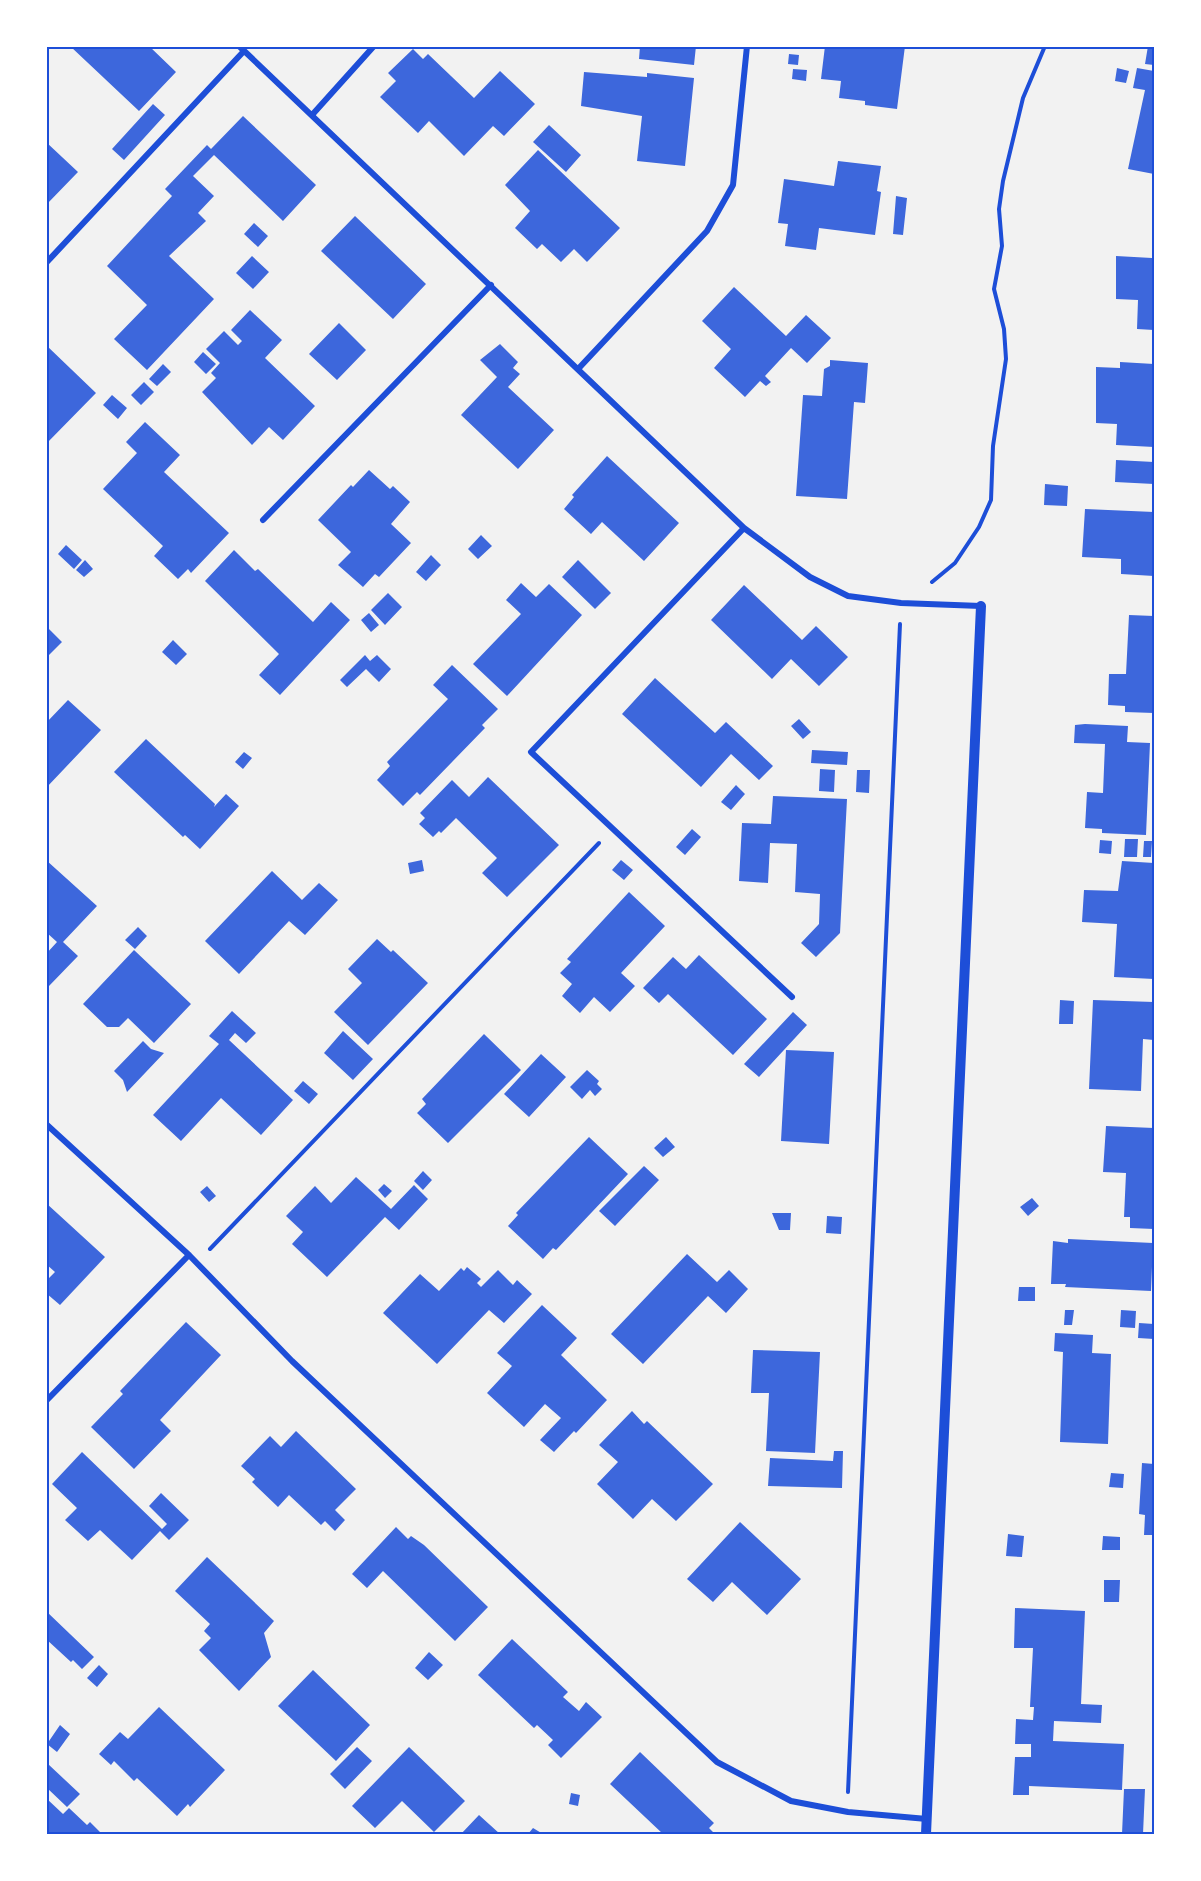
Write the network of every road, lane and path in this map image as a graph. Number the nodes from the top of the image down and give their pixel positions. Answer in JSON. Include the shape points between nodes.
{"nodes":[{"id":1,"x":374,"y":46,"type":"edge"},
{"id":2,"x":747,"y":46,"type":"edge"},
{"id":3,"x":1045,"y":46,"type":"edge"},
{"id":4,"x":242,"y":49,"type":"edge"},
{"id":5,"x":312,"y":115,"type":"junction"},
{"id":6,"x":46,"y":263,"type":"edge"},
{"id":7,"x":491,"y":285,"type":"junction"},
{"id":8,"x":579,"y":368,"type":"junction"},
{"id":9,"x":263,"y":520,"type":"dead end"},
{"id":10,"x":744,"y":528,"type":"junction"},
{"id":11,"x":901,"y":603,"type":"junction"},
{"id":12,"x":981,"y":606,"type":"joint"},
{"id":13,"x":612,"y":829,"type":"junction"},
{"id":14,"x":792,"y":997,"type":"dead end"},
{"id":15,"x":46,"y":1124,"type":"edge"},
{"id":16,"x":189,"y":1255,"type":"junction"},
{"id":17,"x":46,"y":1401,"type":"edge"},
{"id":18,"x":848,"y":1812,"type":"junction"},
{"id":19,"x":927,"y":1819,"type":"junction"},
{"id":20,"x":926,"y":1834,"type":"edge"}],
"edges":[{"from":1,"to":5,"type":"street"},
{"from":2,"to":8,"type":"street","via":[[733,185],[707,231]]},
{"from":3,"to":11,"type":"path","via":[[1023,98],[999,209],[1002,246],[994,289],[1004,329],[1006,359],[993,446],[991,500],[979,528],[955,563]]},
{"from":4,"to":5,"type":"street"},
{"from":4,"to":6,"type":"street"},
{"from":5,"to":7,"type":"street"},
{"from":7,"to":8,"type":"street"},
{"from":7,"to":9,"type":"street"},
{"from":8,"to":10,"type":"street"},
{"from":10,"to":11,"type":"street","via":[[810,577],[848,596]]},
{"from":10,"to":13,"type":"street","via":[[531,752]]},
{"from":11,"to":12,"type":"street"},
{"from":11,"to":18,"type":"path"},
{"from":12,"to":19,"type":"street"},
{"from":13,"to":14,"type":"street"},
{"from":13,"to":16,"type":"path","via":[[210,1248]]},
{"from":15,"to":16,"type":"street"},
{"from":16,"to":17,"type":"street"},
{"from":16,"to":18,"type":"street","via":[[292,1361],[717,1762],[791,1801]]},
{"from":18,"to":19,"type":"street"},
{"from":19,"to":20,"type":"street"}]}
